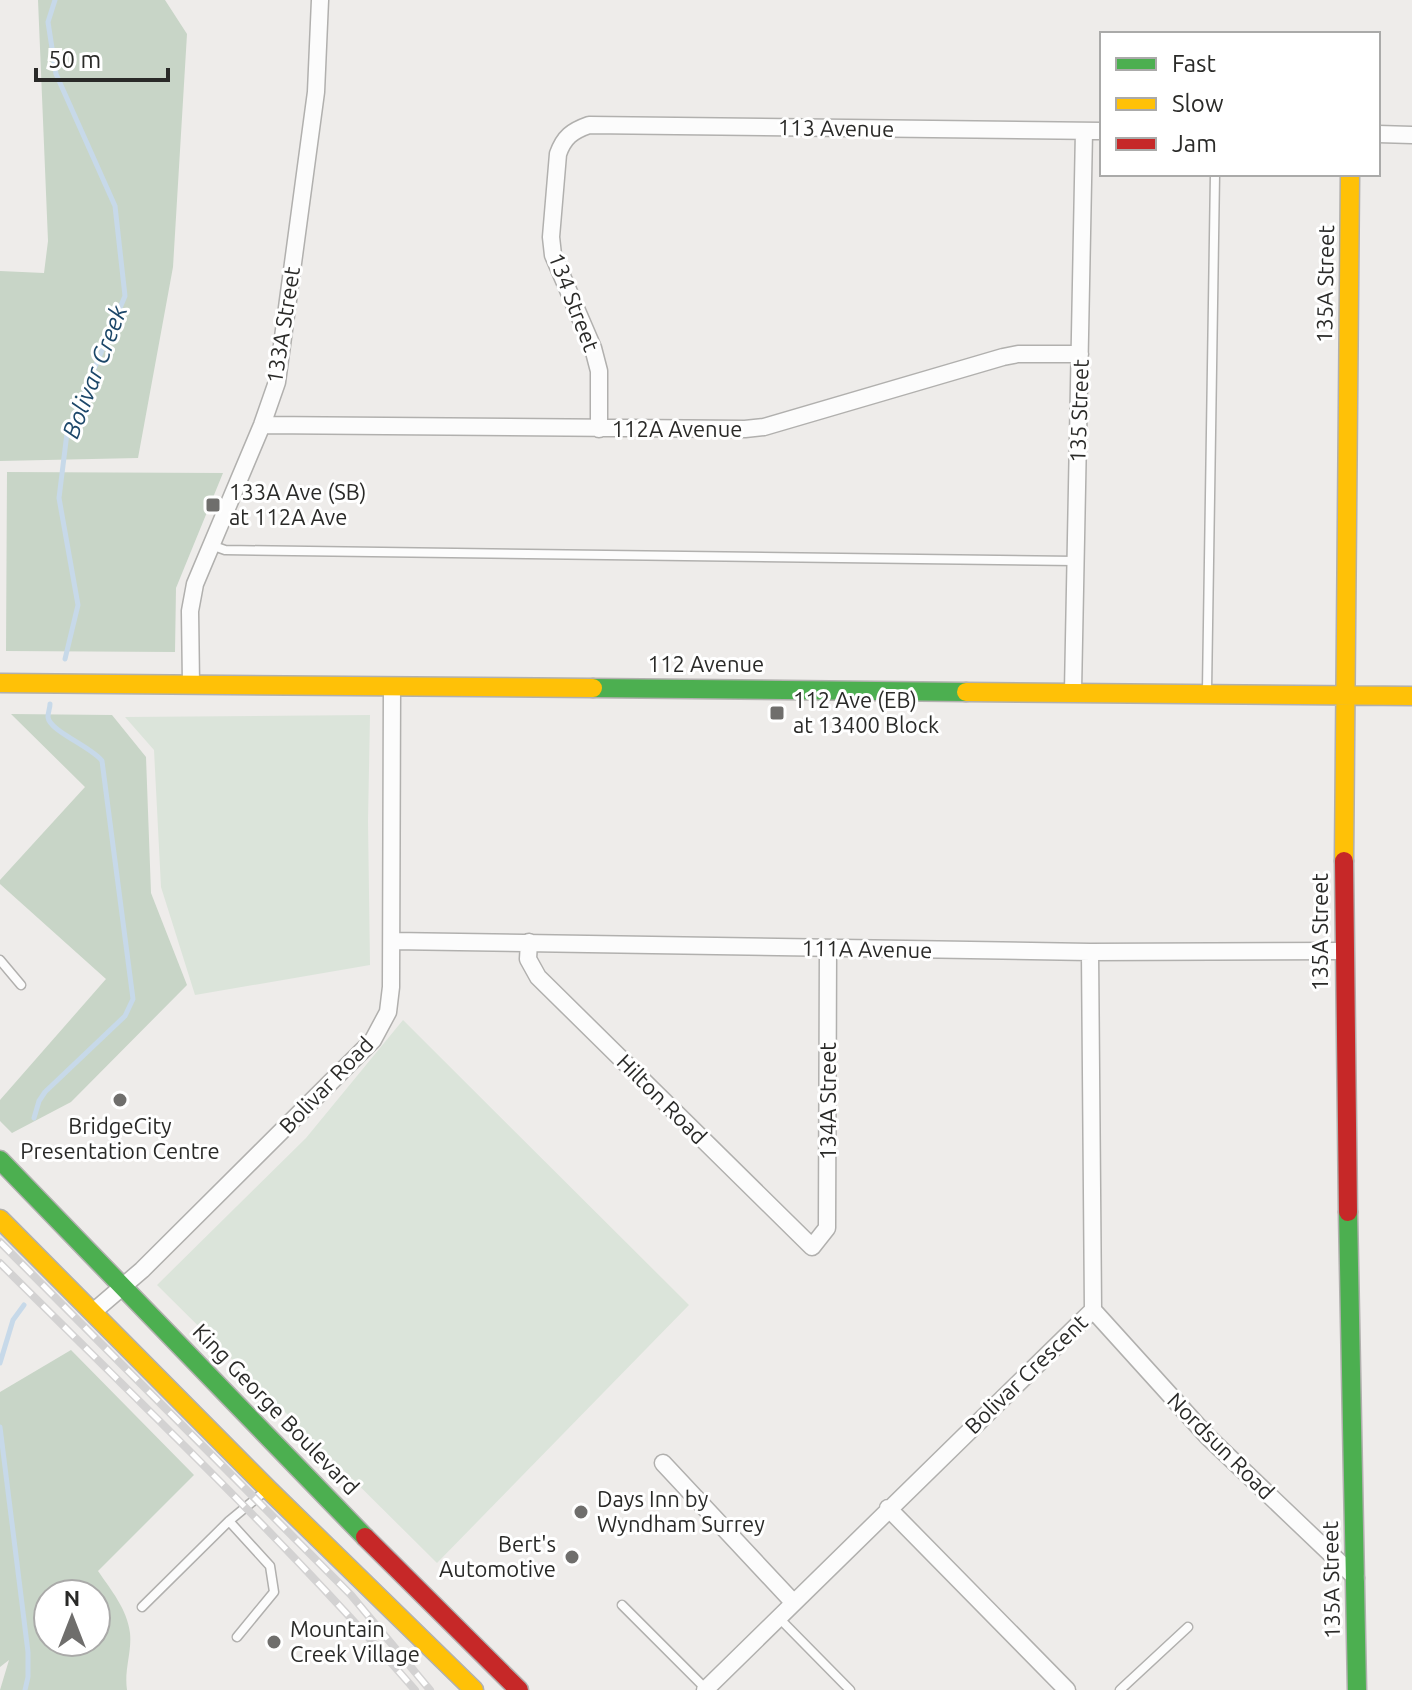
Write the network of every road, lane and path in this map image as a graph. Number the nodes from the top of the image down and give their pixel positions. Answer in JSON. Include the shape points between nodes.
{"nodes":[{"id":1,"x":320,"y":0,"type":"edge"},
{"id":2,"x":1084,"y":131,"type":"junction"},
{"id":3,"x":1100,"y":131,"type":"edge"},
{"id":4,"x":572,"y":132,"type":"joint"},
{"id":5,"x":1380,"y":134,"type":"edge"},
{"id":6,"x":1412,"y":135,"type":"edge"},
{"id":7,"x":1215,"y":176,"type":"edge"},
{"id":8,"x":1350,"y":176,"type":"edge"},
{"id":9,"x":1080,"y":354,"type":"junction"},
{"id":10,"x":262,"y":425,"type":"junction"},
{"id":11,"x":599,"y":429,"type":"junction"},
{"id":12,"x":211,"y":545,"type":"junction"},
{"id":13,"x":1075,"y":561,"type":"junction"},
{"id":14,"x":0,"y":683,"type":"edge"},
{"id":15,"x":191,"y":684,"type":"junction"},
{"id":16,"x":392,"y":687,"type":"junction"},
{"id":17,"x":1073,"y":691,"type":"junction"},
{"id":18,"x":1207,"y":695,"type":"junction"},
{"id":19,"x":1343,"y":696,"type":"junction"},
{"id":20,"x":1412,"y":696,"type":"edge"},
{"id":21,"x":392,"y":941,"type":"junction"},
{"id":22,"x":529,"y":942,"type":"junction"},
{"id":23,"x":828,"y":949,"type":"junction"},
{"id":24,"x":1343,"y":951,"type":"junction"},
{"id":25,"x":1090,"y":952,"type":"junction"},
{"id":26,"x":0,"y":960,"type":"edge"},
{"id":27,"x":21,"y":985,"type":"dead end"},
{"id":28,"x":0,"y":1160,"type":"edge"},
{"id":29,"x":0,"y":1219,"type":"edge"},
{"id":30,"x":812,"y":1247,"type":"joint"},
{"id":31,"x":124,"y":1287,"type":"junction"},
{"id":32,"x":1093,"y":1310,"type":"junction"},
{"id":33,"x":93,"y":1312,"type":"junction"},
{"id":34,"x":663,"y":1463,"type":"dead end"},
{"id":35,"x":268,"y":1489,"type":"junction"},
{"id":36,"x":888,"y":1508,"type":"junction"},
{"id":37,"x":229,"y":1521,"type":"junction"},
{"id":38,"x":1356,"y":1578,"type":"junction"},
{"id":39,"x":793,"y":1602,"type":"junction"},
{"id":40,"x":622,"y":1605,"type":"dead end"},
{"id":41,"x":142,"y":1607,"type":"dead end"},
{"id":42,"x":778,"y":1618,"type":"junction"},
{"id":43,"x":1188,"y":1627,"type":"dead end"},
{"id":44,"x":237,"y":1637,"type":"dead end"},
{"id":45,"x":474,"y":1690,"type":"edge"},
{"id":46,"x":519,"y":1690,"type":"edge"},
{"id":47,"x":705,"y":1690,"type":"edge"},
{"id":48,"x":850,"y":1690,"type":"edge"},
{"id":49,"x":1067,"y":1690,"type":"edge"},
{"id":50,"x":1120,"y":1690,"type":"edge"},
{"id":51,"x":1357,"y":1690,"type":"edge"}],
"edges":[{"from":1,"to":10,"type":"street","name":"133A Street","via":[[316,92],[277,382]]},
{"from":2,"to":3,"type":"street","name":"113 Avenue"},
{"from":2,"to":4,"type":"street","name":"113 Avenue","via":[[589,125]]},
{"from":2,"to":9,"type":"street","name":"135 Street"},
{"from":4,"to":11,"type":"street","name":"134 Street","via":[[558,154],[551,237],[553,255],[599,371]]},
{"from":5,"to":6,"type":"street"},
{"from":7,"to":18,"type":"lane"},
{"from":8,"to":19,"type":"main road","name":"135A Street"},
{"from":9,"to":11,"type":"street","name":"112A Avenue","via":[[1003,357],[764,427]]},
{"from":9,"to":13,"type":"street","name":"135 Street"},
{"from":10,"to":11,"type":"street","name":"112A Avenue"},
{"from":10,"to":12,"type":"street","name":"133A Street"},
{"from":12,"to":13,"type":"lane","via":[[225,550]]},
{"from":12,"to":15,"type":"street","name":"133A Street","via":[[191,597]]},
{"from":13,"to":17,"type":"street","name":"135 Street"},
{"from":14,"to":15,"type":"main road","name":"112 Avenue"},
{"from":15,"to":16,"type":"main road","name":"112 Avenue"},
{"from":16,"to":17,"type":"main road","name":"112 Avenue"},
{"from":16,"to":21,"type":"street","name":"Bolivar Road"},
{"from":17,"to":18,"type":"main road","name":"112 Avenue"},
{"from":18,"to":19,"type":"main road","name":"112 Avenue"},
{"from":19,"to":20,"type":"main road","name":"112 Avenue"},
{"from":19,"to":24,"type":"main road","name":"135A Street"},
{"from":21,"to":22,"type":"street","name":"111A Avenue"},
{"from":21,"to":31,"type":"street","name":"Bolivar Road","via":[[388,1012],[373,1040]]},
{"from":22,"to":23,"type":"street","name":"111A Avenue"},
{"from":22,"to":30,"type":"street","name":"Hilton Road","via":[[528,959],[538,977]]},
{"from":23,"to":25,"type":"street","name":"111A Avenue"},
{"from":23,"to":30,"type":"street","name":"134A Street","via":[[827,1228]]},
{"from":24,"to":25,"type":"street","name":"111A Avenue"},
{"from":24,"to":38,"type":"main road","name":"135A Street"},
{"from":25,"to":32,"type":"street","name":"Bolivar Crescent"},
{"from":26,"to":27,"type":"lane"},
{"from":28,"to":31,"type":"main road","name":"King George Boulevard"},
{"from":29,"to":33,"type":"main road"},
{"from":31,"to":33,"type":"street","name":"Bolivar Road"},
{"from":31,"to":46,"type":"main road","name":"King George Boulevard"},
{"from":32,"to":36,"type":"street","name":"Bolivar Crescent"},
{"from":32,"to":38,"type":"street","name":"Nordsun Road","via":[[1208,1437]]},
{"from":33,"to":35,"type":"main road"},
{"from":34,"to":39,"type":"street"},
{"from":35,"to":37,"type":"lane"},
{"from":35,"to":45,"type":"main road"},
{"from":36,"to":39,"type":"street","name":"Bolivar Crescent"},
{"from":36,"to":49,"type":"street"},
{"from":37,"to":41,"type":"lane"},
{"from":37,"to":44,"type":"lane","via":[[270,1566],[274,1592]]},
{"from":38,"to":51,"type":"main road","name":"135A Street"},
{"from":39,"to":42,"type":"street","name":"Bolivar Crescent"},
{"from":40,"to":47,"type":"lane"},
{"from":42,"to":47,"type":"street","name":"Bolivar Crescent"},
{"from":42,"to":48,"type":"lane"},
{"from":43,"to":50,"type":"lane"}]}
